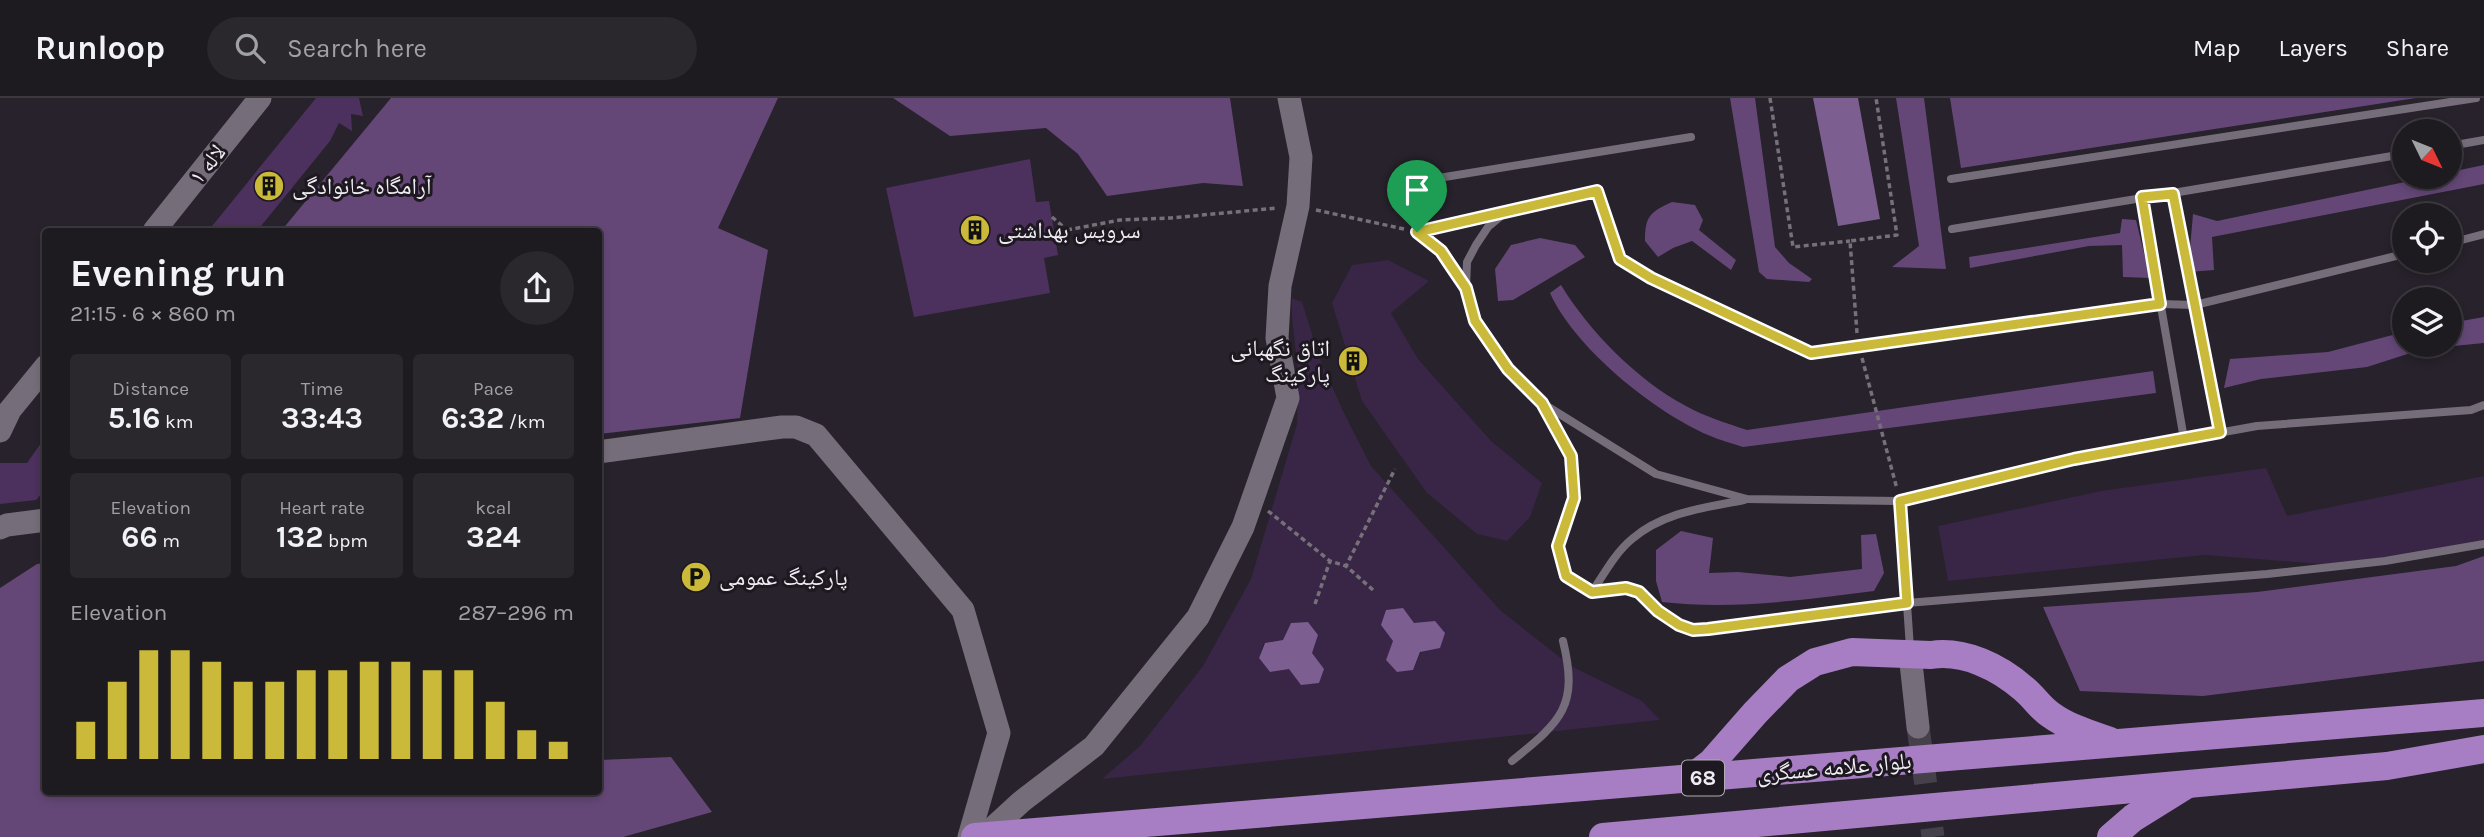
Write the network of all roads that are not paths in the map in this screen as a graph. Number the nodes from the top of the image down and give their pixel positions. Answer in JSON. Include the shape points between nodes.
{"nodes":[{"id":1,"x":260,"y":98,"type":"edge"},
{"id":2,"x":1289,"y":98,"type":"edge"},
{"id":3,"x":2476,"y":98,"type":"edge"},
{"id":4,"x":1691,"y":136,"type":"dead end"},
{"id":5,"x":2484,"y":140,"type":"edge"},
{"id":6,"x":2462,"y":144,"type":"edge"},
{"id":7,"x":2392,"y":156,"type":"edge"},
{"id":8,"x":1951,"y":179,"type":"dead end"},
{"id":9,"x":2173,"y":194,"type":"junction"},
{"id":10,"x":2142,"y":197,"type":"junction"},
{"id":11,"x":1506,"y":212,"type":"junction"},
{"id":12,"x":155,"y":228,"type":"edge"},
{"id":13,"x":1952,"y":229,"type":"dead end"},
{"id":14,"x":1417,"y":232,"type":"junction"},
{"id":15,"x":2484,"y":234,"type":"edge"},
{"id":16,"x":2462,"y":240,"type":"edge"},
{"id":17,"x":2392,"y":257,"type":"edge"},
{"id":18,"x":1466,"y":288,"type":"junction"},
{"id":19,"x":2160,"y":304,"type":"junction"},
{"id":20,"x":2195,"y":305,"type":"junction"},
{"id":21,"x":42,"y":371,"type":"edge"},
{"id":22,"x":1542,"y":403,"type":"junction"},
{"id":23,"x":2484,"y":405,"type":"edge"},
{"id":24,"x":5,"y":421,"type":"edge"},
{"id":25,"x":2220,"y":432,"type":"junction"},
{"id":26,"x":2184,"y":439,"type":"junction"},
{"id":27,"x":602,"y":451,"type":"edge"},
{"id":28,"x":1747,"y":499,"type":"junction"},
{"id":29,"x":1900,"y":501,"type":"junction"},
{"id":30,"x":42,"y":521,"type":"edge"},
{"id":31,"x":0,"y":528,"type":"edge"},
{"id":32,"x":2484,"y":544,"type":"edge"},
{"id":33,"x":1592,"y":592,"type":"junction"},
{"id":34,"x":1907,"y":603,"type":"junction"},
{"id":35,"x":1563,"y":641,"type":"dead end"},
{"id":36,"x":1910,"y":654,"type":"junction"},
{"id":37,"x":2484,"y":702,"type":"edge"},
{"id":38,"x":2484,"y":713,"type":"edge"},
{"id":39,"x":2431,"y":719,"type":"junction"},
{"id":40,"x":1917,"y":727,"type":"tunnel mouth"},
{"id":41,"x":2119,"y":744,"type":"junction"},
{"id":42,"x":2484,"y":749,"type":"edge"},
{"id":43,"x":1512,"y":761,"type":"dead end"},
{"id":44,"x":2484,"y":762,"type":"edge"},
{"id":45,"x":2387,"y":766,"type":"junction"},
{"id":46,"x":1690,"y":779,"type":"junction"},
{"id":47,"x":2191,"y":782,"type":"junction"},
{"id":48,"x":1716,"y":832,"type":"edge"},
{"id":49,"x":984,"y":836,"type":"edge"},
{"id":50,"x":969,"y":837,"type":"edge"},
{"id":51,"x":975,"y":837,"type":"edge"},
{"id":52,"x":1603,"y":837,"type":"edge"},
{"id":53,"x":2111,"y":837,"type":"edge"}],
"edges":[{"from":1,"to":12,"type":"street","name":"لاله ۱"},
{"from":2,"to":49,"type":"street","via":[[1301,157],[1298,206],[1280,286],[1277,338],[1288,398],[1244,527],[1198,617],[1094,746]]},
{"from":3,"to":8,"type":"lane"},
{"from":4,"to":14,"type":"lane","via":[[1408,183]]},
{"from":5,"to":6,"type":"lane"},
{"from":7,"to":9,"type":"lane"},
{"from":9,"to":10,"type":"lane"},
{"from":9,"to":20,"type":"lane"},
{"from":10,"to":13,"type":"lane"},
{"from":10,"to":19,"type":"lane"},
{"from":11,"to":14,"type":"lane"},
{"from":11,"to":18,"type":"lane","via":[[1488,227],[1471,253]]},
{"from":11,"to":19,"type":"lane","via":[[1597,191],[1620,259],[1811,353]]},
{"from":14,"to":18,"type":"lane","via":[[1441,251]]},
{"from":15,"to":16,"type":"lane"},
{"from":17,"to":20,"type":"lane"},
{"from":18,"to":22,"type":"lane","via":[[1475,321],[1508,369]]},
{"from":19,"to":20,"type":"lane"},
{"from":19,"to":26,"type":"lane"},
{"from":20,"to":25,"type":"lane"},
{"from":21,"to":24,"type":"street"},
{"from":22,"to":28,"type":"lane","via":[[1656,474]]},
{"from":22,"to":33,"type":"lane","via":[[1571,456],[1574,498],[1558,546],[1566,576]]},
{"from":23,"to":25,"type":"lane","via":[[2470,410]]},
{"from":25,"to":26,"type":"lane"},
{"from":26,"to":29,"type":"lane","via":[[2074,459]]},
{"from":27,"to":50,"type":"street","via":[[782,426],[816,435],[963,610],[999,733]]},
{"from":28,"to":29,"type":"lane"},
{"from":28,"to":33,"type":"lane","via":[[1657,521],[1617,555]]},
{"from":29,"to":34,"type":"lane"},
{"from":30,"to":31,"type":"street"},
{"from":32,"to":34,"type":"lane","via":[[2293,571]]},
{"from":33,"to":34,"type":"lane","via":[[1626,588],[1639,592],[1658,611],[1693,630]]},
{"from":34,"to":36,"type":"lane"},
{"from":35,"to":43,"type":"lane","via":[[1570,679],[1559,718]]},
{"from":36,"to":40,"type":"street"},
{"from":36,"to":41,"type":"highway","via":[[1944,653],[1983,662],[2024,689],[2052,716]]},
{"from":36,"to":46,"type":"highway","via":[[1852,652],[1815,662],[1788,679],[1713,762]]},
{"from":37,"to":39,"type":"highway"},
{"from":38,"to":39,"type":"highway","name":"بلوار علامه عسگری","number":"68"},
{"from":39,"to":41,"type":"highway","name":"بلوار علامه عسگری","number":"68"},
{"from":41,"to":46,"type":"highway","name":"بلوار علامه عسگری","number":"68"},
{"from":42,"to":45,"type":"highway","name":"بلوار علامه عسگری","number":"68"},
{"from":44,"to":45,"type":"highway"},
{"from":45,"to":47,"type":"highway","name":"بلوار علامه عسگری","number":"68"},
{"from":46,"to":49,"type":"highway","name":"بلوار علامه عسگری","number":"68"},
{"from":47,"to":48,"type":"highway","name":"بلوار علامه عسگری","number":"68"},
{"from":47,"to":53,"type":"highway"},
{"from":48,"to":52,"type":"highway","name":"بلوار علامه عسگری","number":"68"},
{"from":49,"to":51,"type":"highway","name":"بلوار علامه عسگری","number":"68"}]}
